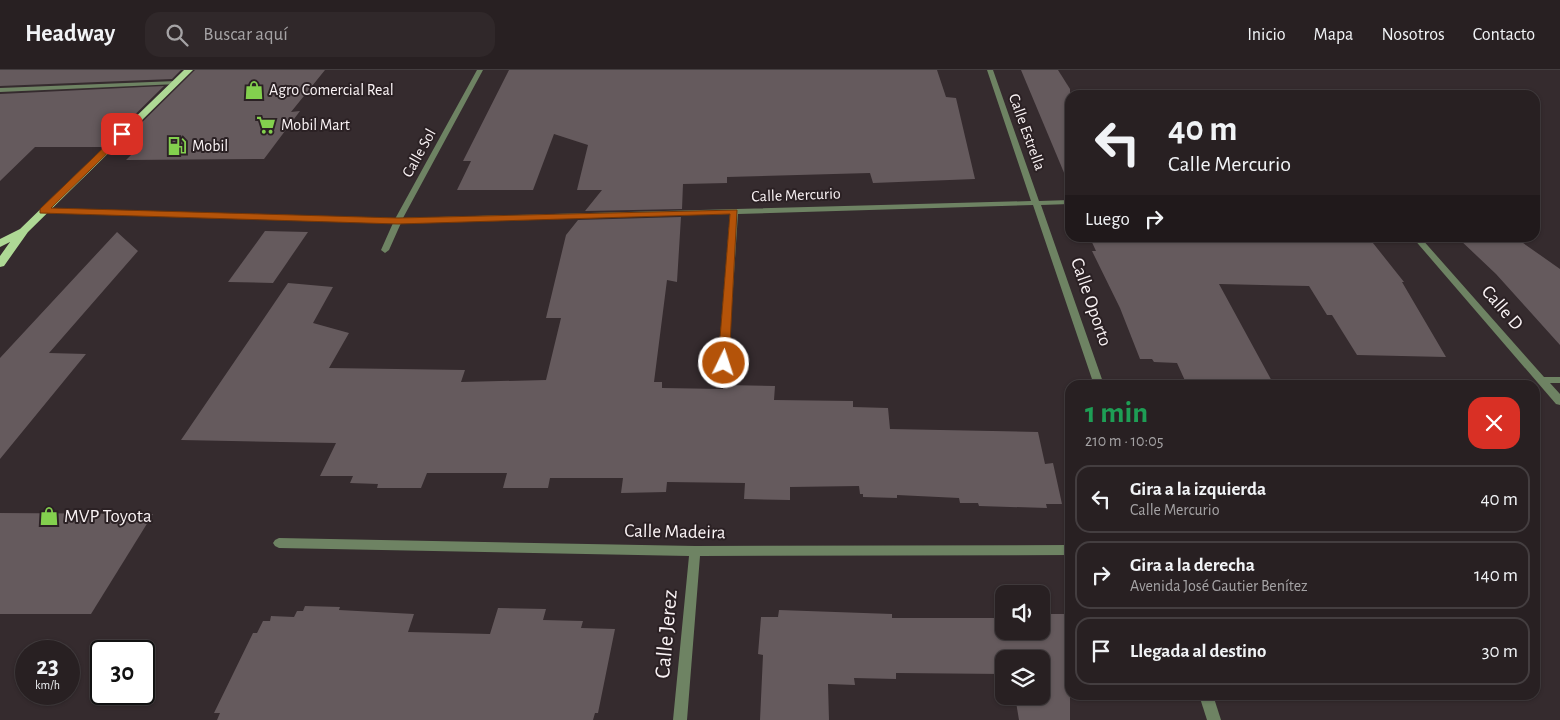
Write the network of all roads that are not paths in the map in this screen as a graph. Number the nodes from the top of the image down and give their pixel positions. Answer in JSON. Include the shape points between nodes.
{"nodes":[{"id":1,"x":189,"y":70,"type":"edge"},
{"id":2,"x":480,"y":70,"type":"edge"},
{"id":3,"x":990,"y":70,"type":"edge"},
{"id":4,"x":176,"y":83,"type":"junction"},
{"id":5,"x":0,"y":90,"type":"edge"},
{"id":6,"x":1065,"y":202,"type":"edge"},
{"id":7,"x":1037,"y":203,"type":"junction"},
{"id":8,"x":43,"y":211,"type":"junction"},
{"id":9,"x":734,"y":212,"type":"junction"},
{"id":10,"x":398,"y":221,"type":"junction"},
{"id":11,"x":24,"y":230,"type":"junction"},
{"id":12,"x":1421,"y":242,"type":"edge"},
{"id":13,"x":0,"y":244,"type":"edge"},
{"id":14,"x":385,"y":250,"type":"dead end"},
{"id":15,"x":0,"y":264,"type":"edge"},
{"id":16,"x":724,"y":363,"type":"dead end"},
{"id":17,"x":1097,"y":380,"type":"edge"},
{"id":18,"x":1542,"y":380,"type":"junction"},
{"id":19,"x":1560,"y":380,"type":"edge"},
{"id":20,"x":1560,"y":401,"type":"edge"},
{"id":21,"x":279,"y":543,"type":"dead end"},
{"id":22,"x":1065,"y":550,"type":"edge"},
{"id":23,"x":695,"y":551,"type":"junction"},
{"id":24,"x":1208,"y":700,"type":"edge"},
{"id":25,"x":680,"y":720,"type":"edge"},
{"id":26,"x":1214,"y":720,"type":"edge"}],
"edges":[{"from":1,"to":4,"type":"main road"},
{"from":2,"to":10,"type":"street","name":"Calle Sol"},
{"from":3,"to":7,"type":"street","name":"Calle Estrella"},
{"from":4,"to":5,"type":"street"},
{"from":4,"to":8,"type":"main road"},
{"from":6,"to":7,"type":"street","name":"Calle Mercurio"},
{"from":7,"to":9,"type":"street","name":"Calle Mercurio"},
{"from":7,"to":17,"type":"street","name":"Calle Oporto"},
{"from":8,"to":10,"type":"street","name":"Calle Mercurio"},
{"from":8,"to":11,"type":"main road"},
{"from":9,"to":10,"type":"street","name":"Calle Mercurio"},
{"from":9,"to":16,"type":"street"},
{"from":10,"to":14,"type":"street","name":"Calle Sol"},
{"from":11,"to":13,"type":"main road"},
{"from":11,"to":15,"type":"main road"},
{"from":12,"to":18,"type":"street","name":"Calle D"},
{"from":18,"to":19,"type":"street"},
{"from":18,"to":20,"type":"street","name":"Calle D"},
{"from":21,"to":23,"type":"street","name":"Calle Madeira"},
{"from":22,"to":23,"type":"street","name":"Calle Madeira"},
{"from":23,"to":25,"type":"street","name":"Calle Jerez"},
{"from":24,"to":26,"type":"street"}]}
